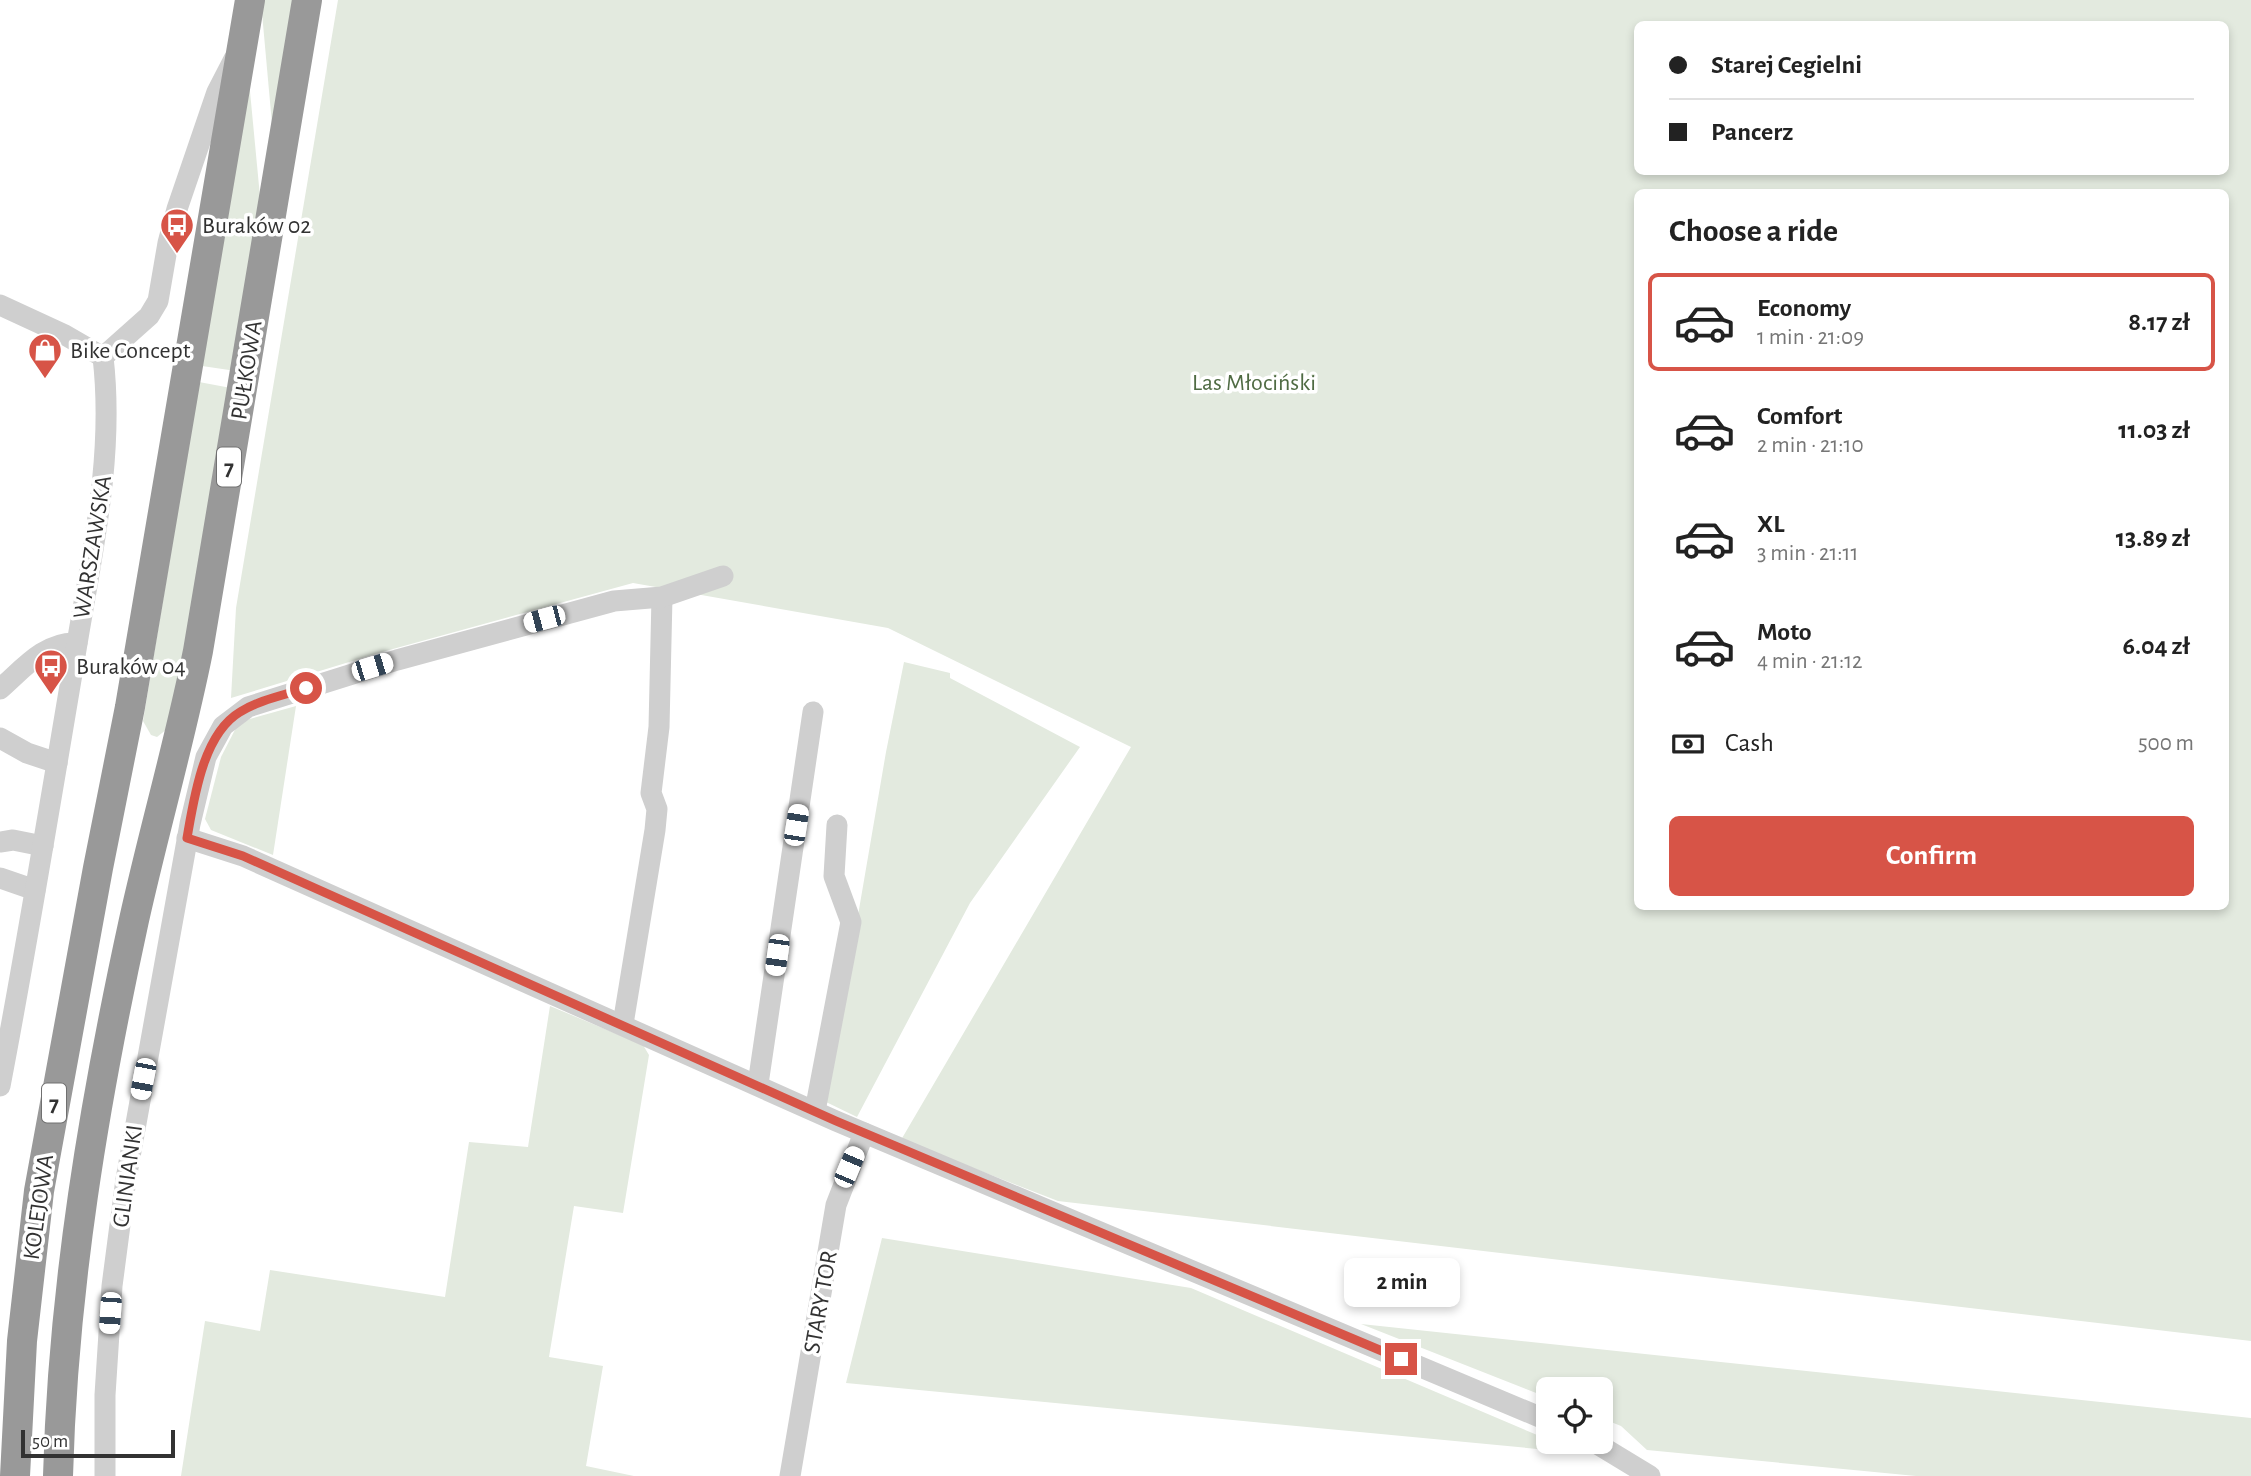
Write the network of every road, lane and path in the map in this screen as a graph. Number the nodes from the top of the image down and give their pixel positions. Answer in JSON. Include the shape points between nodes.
{"nodes":[{"id":1,"x":250,"y":0,"type":"edge"},
{"id":2,"x":307,"y":0,"type":"edge"},
{"id":3,"x":244,"y":40,"type":"junction"},
{"id":4,"x":0,"y":305,"type":"edge"},
{"id":5,"x":103,"y":357,"type":"junction"},
{"id":6,"x":723,"y":576,"type":"dead end"},
{"id":7,"x":662,"y":597,"type":"junction"},
{"id":8,"x":77,"y":643,"type":"junction"},
{"id":9,"x":0,"y":690,"type":"edge"},
{"id":10,"x":813,"y":712,"type":"dead end"},
{"id":11,"x":0,"y":738,"type":"edge"},
{"id":12,"x":178,"y":740,"type":"joint"},
{"id":13,"x":57,"y":763,"type":"junction"},
{"id":14,"x":838,"y":825,"type":"dead end"},
{"id":15,"x":187,"y":838,"type":"junction"},
{"id":16,"x":0,"y":842,"type":"edge"},
{"id":17,"x":43,"y":846,"type":"junction"},
{"id":18,"x":0,"y":878,"type":"edge"},
{"id":19,"x":35,"y":890,"type":"junction"},
{"id":20,"x":623,"y":1024,"type":"junction"},
{"id":21,"x":2,"y":1064,"type":"edge"},
{"id":22,"x":758,"y":1084,"type":"junction"},
{"id":23,"x":0,"y":1086,"type":"edge"},
{"id":24,"x":816,"y":1111,"type":"junction"},
{"id":25,"x":864,"y":1133,"type":"junction"},
{"id":26,"x":1536,"y":1416,"type":"edge"},
{"id":27,"x":1613,"y":1454,"type":"edge"},
{"id":28,"x":15,"y":1476,"type":"edge"},
{"id":29,"x":58,"y":1476,"type":"edge"},
{"id":30,"x":105,"y":1476,"type":"edge"},
{"id":31,"x":790,"y":1476,"type":"edge"},
{"id":32,"x":1650,"y":1476,"type":"edge"}],
"edges":[{"from":1,"to":3,"type":"highway","number":"7"},
{"from":2,"to":12,"type":"highway","name":"PUŁKOWA","number":"7","via":[[198,651]]},
{"from":3,"to":5,"type":"street","via":[[217,92],[177,209],[158,301],[149,316]]},
{"from":3,"to":28,"type":"highway","name":"KOLEJOWA","number":"7","via":[[125,735],[39,1191],[22,1341]]},
{"from":4,"to":5,"type":"street"},
{"from":5,"to":8,"type":"street","name":"WARSZAWSKA","via":[[105,466]]},
{"from":6,"to":7,"type":"street","name":"GLINIANKI"},
{"from":7,"to":15,"type":"street","name":"GLINIANKI","via":[[614,601],[473,638],[248,707],[223,726],[210,748]]},
{"from":7,"to":20,"type":"street","via":[[659,727],[652,793],[657,809]]},
{"from":8,"to":9,"type":"street","via":[[44,651]]},
{"from":8,"to":13,"type":"street","name":"WARSZAWSKA"},
{"from":10,"to":22,"type":"street"},
{"from":11,"to":13,"type":"street"},
{"from":12,"to":29,"type":"highway","name":"KOLEJOWA","number":"7","via":[[132,930],[86,1174],[67,1308]]},
{"from":13,"to":17,"type":"street","name":"WARSZAWSKA"},
{"from":14,"to":24,"type":"street","via":[[834,876],[851,922]]},
{"from":15,"to":20,"type":"street","via":[[236,853]]},
{"from":15,"to":30,"type":"street","name":"GLINIANKI","via":[[124,1193],[112,1286]]},
{"from":16,"to":17,"type":"street"},
{"from":17,"to":19,"type":"street","name":"WARSZAWSKA"},
{"from":18,"to":19,"type":"street"},
{"from":19,"to":21,"type":"street","name":"WARSZAWSKA"},
{"from":20,"to":22,"type":"street"},
{"from":21,"to":23,"type":"street","name":"WARSZAWSKA"},
{"from":22,"to":24,"type":"street"},
{"from":24,"to":25,"type":"street"},
{"from":25,"to":26,"type":"street"},
{"from":25,"to":31,"type":"street","name":"STARY TOR","via":[[836,1205]]},
{"from":27,"to":32,"type":"street"}]}
